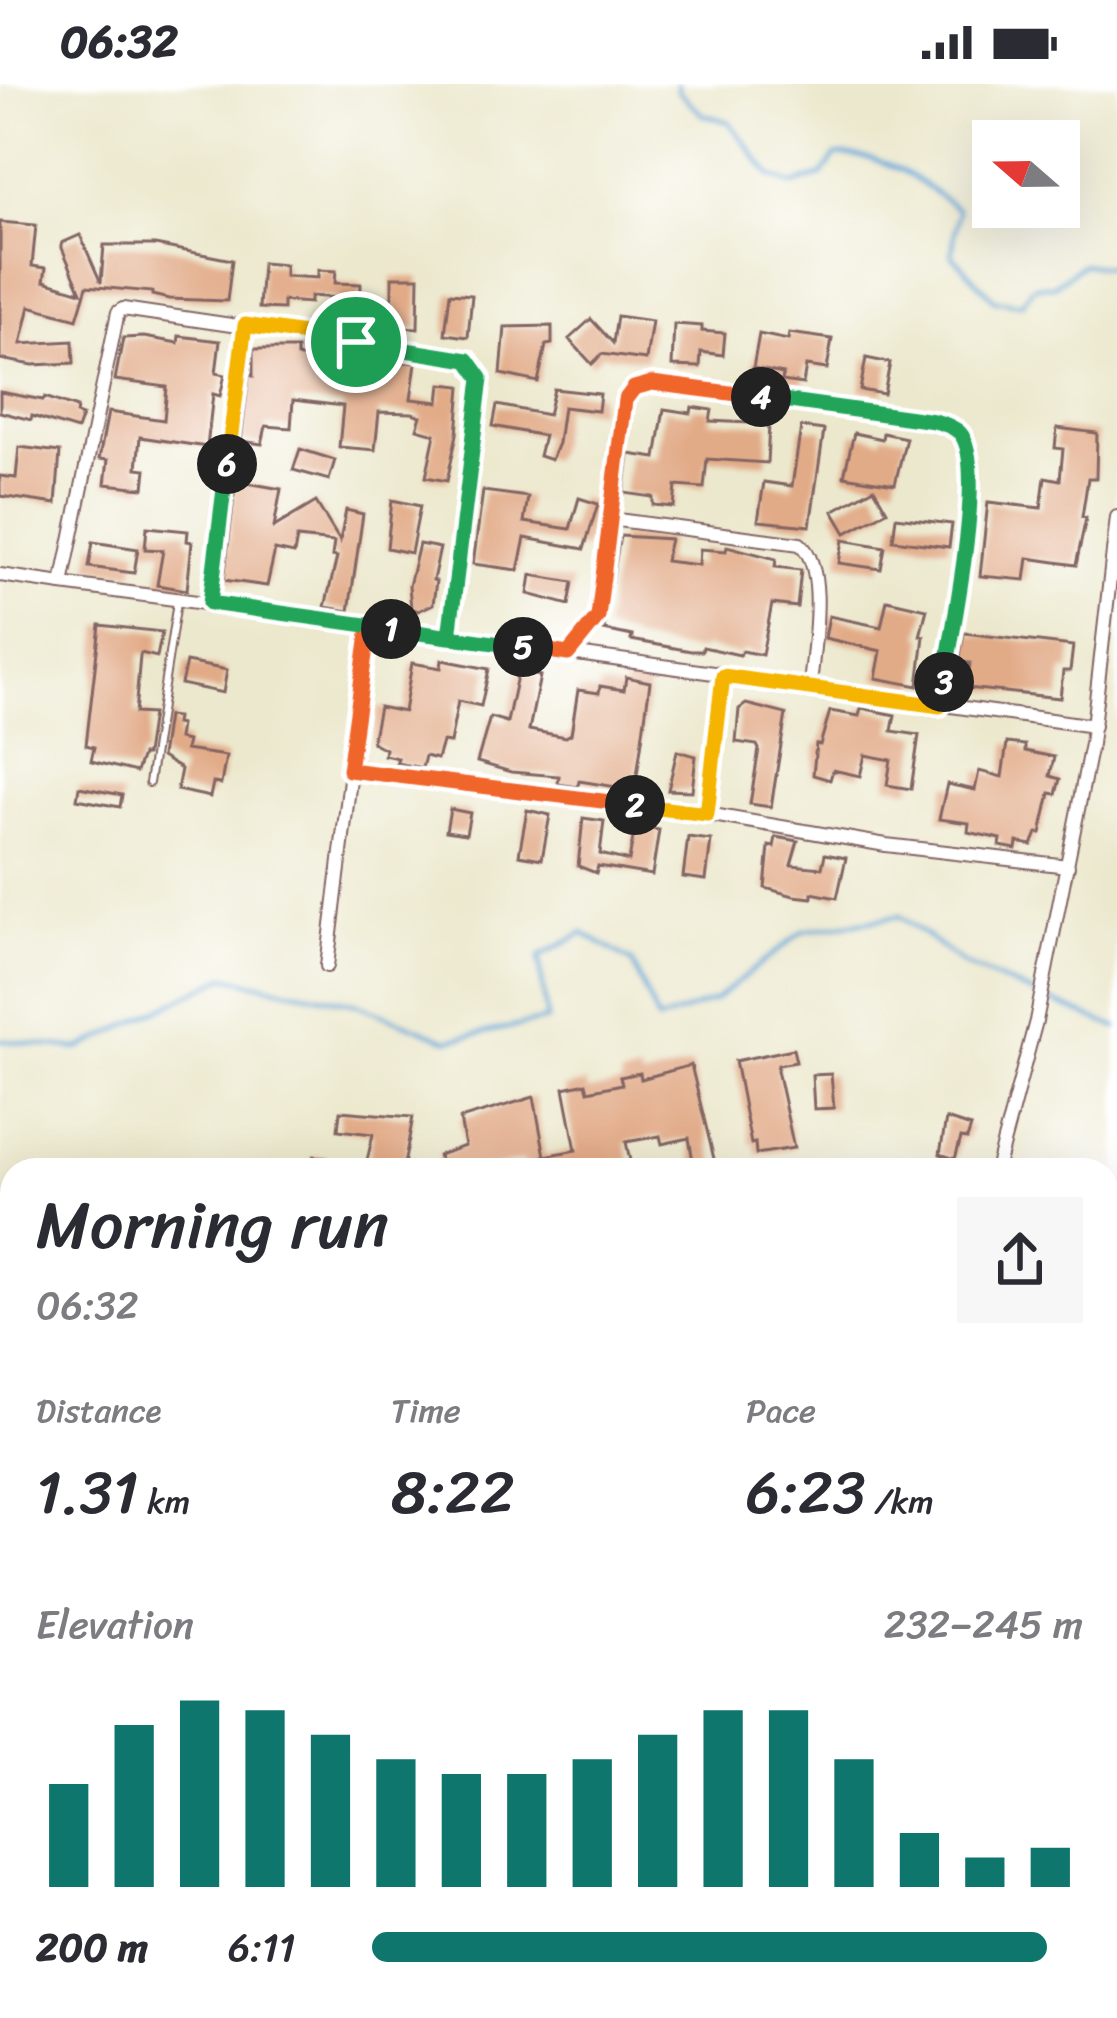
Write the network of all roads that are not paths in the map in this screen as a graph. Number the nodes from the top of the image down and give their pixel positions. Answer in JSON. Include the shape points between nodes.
{"nodes":[{"id":1,"x":245,"y":325,"type":"junction"},
{"id":2,"x":1117,"y":517,"type":"edge"},
{"id":3,"x":610,"y":519,"type":"junction"},
{"id":4,"x":0,"y":575,"type":"edge"},
{"id":5,"x":62,"y":584,"type":"junction"},
{"id":6,"x":178,"y":599,"type":"junction"},
{"id":7,"x":210,"y":603,"type":"junction"},
{"id":8,"x":369,"y":626,"type":"junction"},
{"id":9,"x":449,"y":637,"type":"junction"},
{"id":10,"x":568,"y":654,"type":"junction"},
{"id":11,"x":723,"y":676,"type":"junction"},
{"id":12,"x":810,"y":688,"type":"junction"},
{"id":13,"x":940,"y":706,"type":"junction"},
{"id":14,"x":1094,"y":726,"type":"junction"},
{"id":15,"x":349,"y":770,"type":"junction"},
{"id":16,"x":149,"y":783,"type":"dead end"},
{"id":17,"x":707,"y":814,"type":"junction"},
{"id":18,"x":1068,"y":866,"type":"junction"},
{"id":19,"x":327,"y":966,"type":"dead end"},
{"id":20,"x":999,"y":1158,"type":"edge"}],
"edges":[{"from":1,"to":5,"type":"street","via":[[123,309],[114,316]]},
{"from":1,"to":7,"type":"street"},
{"from":1,"to":9,"type":"street","via":[[468,360],[478,371]]},
{"from":2,"to":14,"type":"street"},
{"from":3,"to":10,"type":"street","via":[[598,617]]},
{"from":3,"to":12,"type":"street","via":[[800,544],[817,577]]},
{"from":3,"to":13,"type":"street","via":[[625,400],[634,388],[652,383],[946,425],[968,452],[972,494]]},
{"from":4,"to":5,"type":"street"},
{"from":5,"to":6,"type":"street"},
{"from":6,"to":7,"type":"street"},
{"from":6,"to":16,"type":"lane"},
{"from":7,"to":8,"type":"street"},
{"from":8,"to":9,"type":"street"},
{"from":8,"to":15,"type":"street"},
{"from":9,"to":10,"type":"street"},
{"from":10,"to":11,"type":"street"},
{"from":11,"to":12,"type":"street"},
{"from":11,"to":17,"type":"street"},
{"from":12,"to":13,"type":"street"},
{"from":13,"to":14,"type":"street"},
{"from":14,"to":18,"type":"street"},
{"from":15,"to":17,"type":"street"},
{"from":15,"to":19,"type":"street"},
{"from":17,"to":18,"type":"street"},
{"from":18,"to":20,"type":"street"}]}
